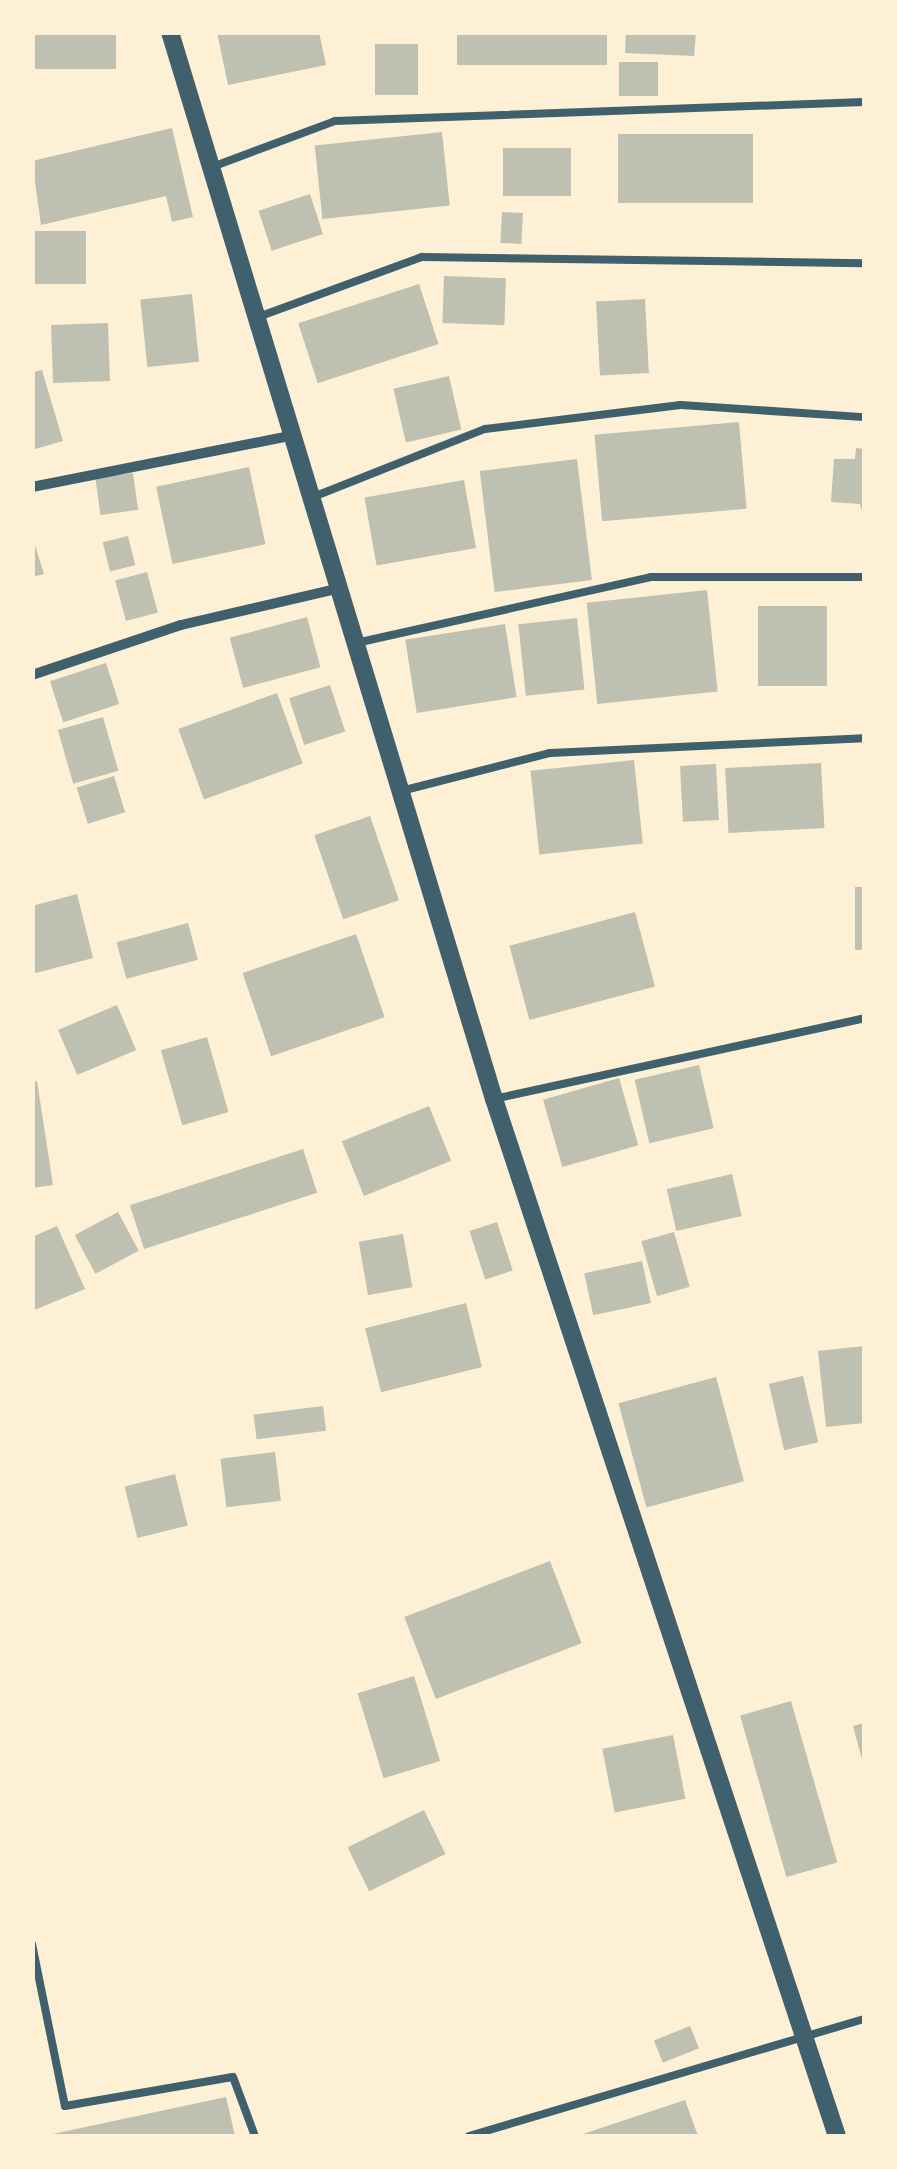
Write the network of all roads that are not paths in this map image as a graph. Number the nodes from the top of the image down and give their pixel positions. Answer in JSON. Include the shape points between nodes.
{"nodes":[{"id":1,"x":170,"y":32,"type":"edge"},
{"id":2,"x":864,"y":102,"type":"edge"},
{"id":3,"x":212,"y":167,"type":"junction"},
{"id":4,"x":864,"y":263,"type":"edge"},
{"id":5,"x":258,"y":317,"type":"junction"},
{"id":6,"x":864,"y":417,"type":"edge"},
{"id":7,"x":294,"y":435,"type":"junction"},
{"id":8,"x":32,"y":487,"type":"edge"},
{"id":9,"x":313,"y":497,"type":"junction"},
{"id":10,"x":864,"y":577,"type":"edge"},
{"id":11,"x":340,"y":588,"type":"junction"},
{"id":12,"x":356,"y":643,"type":"junction"},
{"id":13,"x":32,"y":675,"type":"edge"},
{"id":14,"x":864,"y":738,"type":"edge"},
{"id":15,"x":400,"y":790,"type":"junction"},
{"id":16,"x":864,"y":1018,"type":"edge"},
{"id":17,"x":494,"y":1099,"type":"junction"},
{"id":18,"x":32,"y":1944,"type":"edge"},
{"id":19,"x":864,"y":2019,"type":"edge"},
{"id":20,"x":804,"y":2034,"type":"junction"},
{"id":21,"x":255,"y":2136,"type":"edge"},
{"id":22,"x":468,"y":2136,"type":"edge"},
{"id":23,"x":837,"y":2136,"type":"edge"}],
"edges":[{"from":1,"to":3,"type":"street"},
{"from":2,"to":3,"type":"lane","via":[[336,122]]},
{"from":3,"to":5,"type":"street"},
{"from":4,"to":5,"type":"lane","via":[[422,257]]},
{"from":5,"to":7,"type":"street"},
{"from":6,"to":9,"type":"lane","via":[[681,405],[485,429]]},
{"from":7,"to":8,"type":"street"},
{"from":7,"to":9,"type":"street"},
{"from":9,"to":11,"type":"street"},
{"from":10,"to":12,"type":"lane","via":[[651,577]]},
{"from":11,"to":12,"type":"street"},
{"from":11,"to":13,"type":"street","via":[[181,626]]},
{"from":12,"to":15,"type":"street"},
{"from":14,"to":15,"type":"lane","via":[[550,752]]},
{"from":15,"to":17,"type":"street"},
{"from":16,"to":17,"type":"lane"},
{"from":17,"to":20,"type":"street"},
{"from":18,"to":21,"type":"lane","via":[[65,2106],[233,2077]]},
{"from":19,"to":20,"type":"lane"},
{"from":20,"to":22,"type":"lane"},
{"from":20,"to":23,"type":"street"}]}
